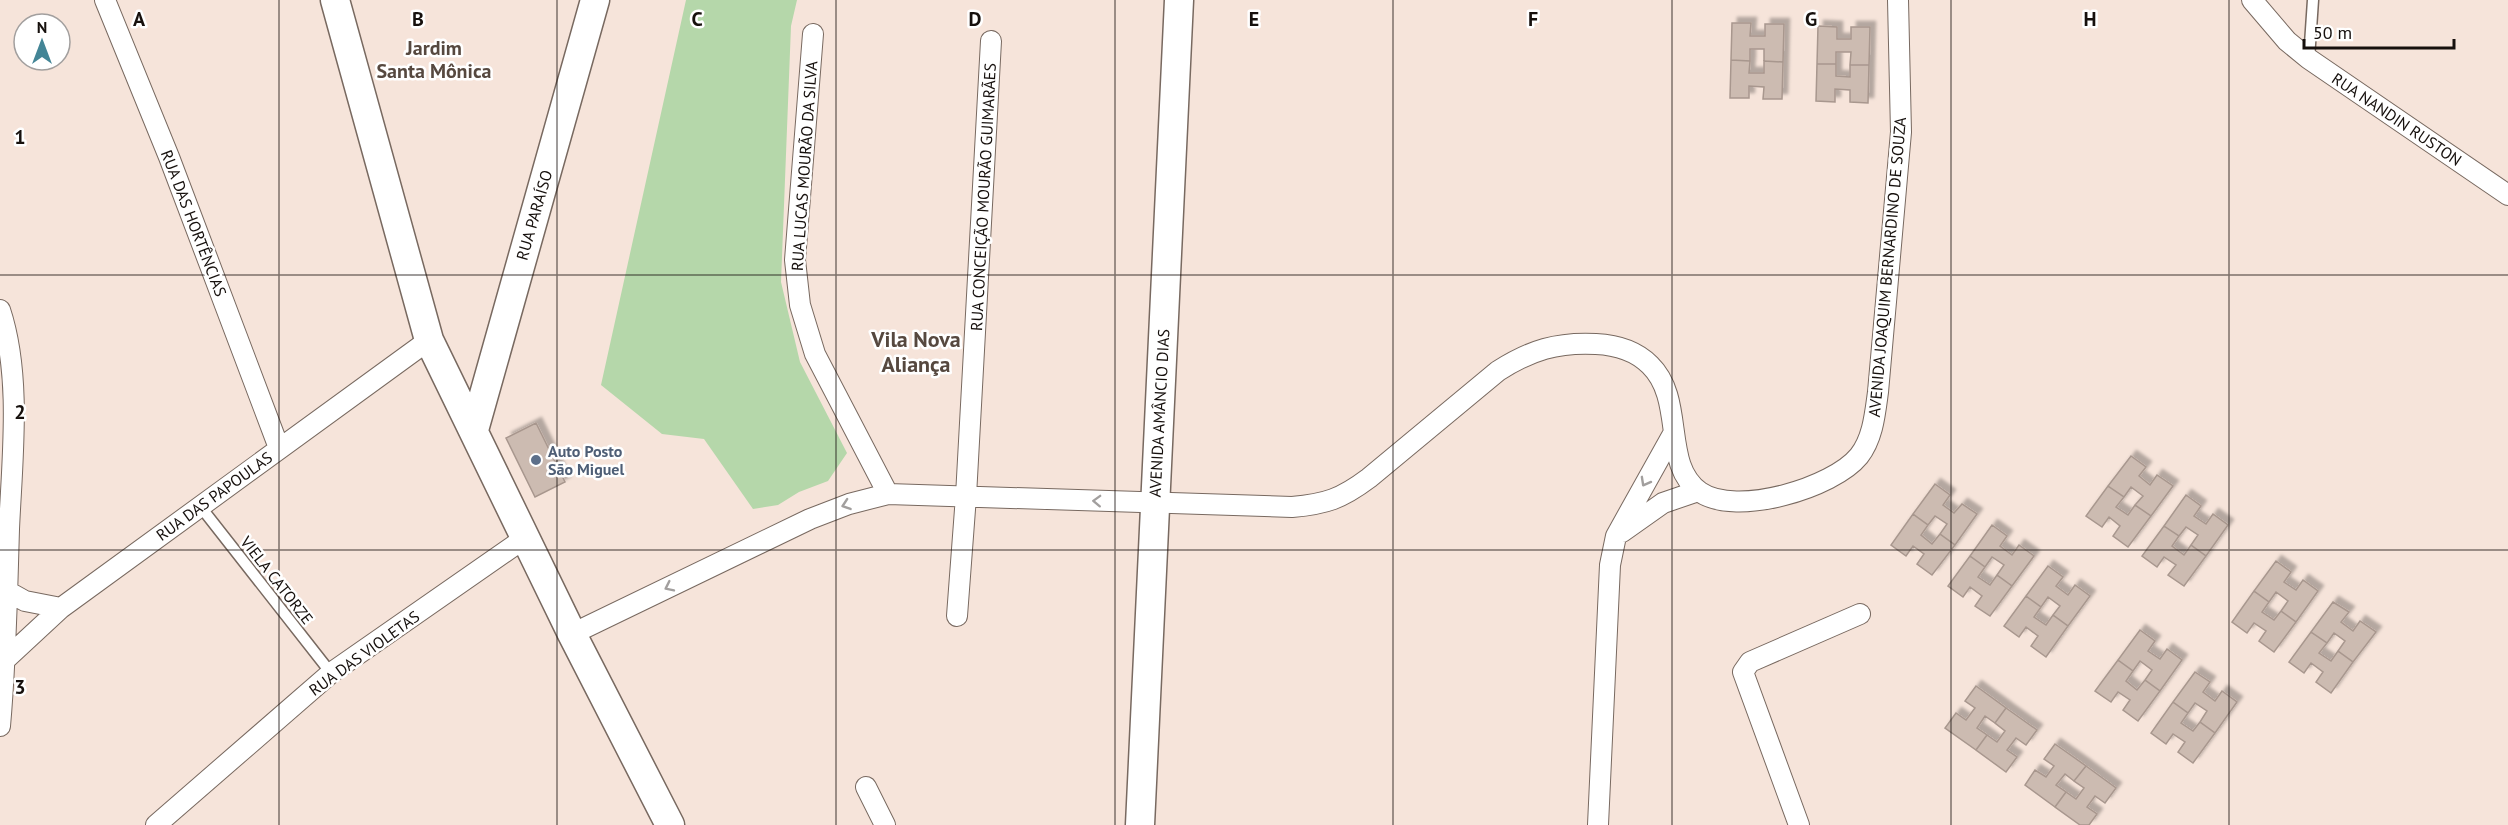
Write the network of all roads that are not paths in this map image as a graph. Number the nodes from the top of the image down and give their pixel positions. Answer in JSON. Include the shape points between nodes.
{"nodes":[{"id":1,"x":105,"y":0,"type":"edge"},
{"id":2,"x":335,"y":0,"type":"edge"},
{"id":3,"x":595,"y":0,"type":"edge"},
{"id":4,"x":1179,"y":0,"type":"edge"},
{"id":5,"x":1898,"y":0,"type":"edge"},
{"id":6,"x":2252,"y":0,"type":"edge"},
{"id":7,"x":2313,"y":0,"type":"edge"},
{"id":8,"x":813,"y":34,"type":"dead end"},
{"id":9,"x":991,"y":41,"type":"dead end"},
{"id":10,"x":2309,"y":59,"type":"junction"},
{"id":11,"x":2508,"y":195,"type":"edge"},
{"id":12,"x":0,"y":310,"type":"edge"},
{"id":13,"x":429,"y":340,"type":"junction"},
{"id":14,"x":474,"y":430,"type":"junction"},
{"id":15,"x":1674,"y":432,"type":"junction"},
{"id":16,"x":6,"y":437,"type":"edge"},
{"id":17,"x":279,"y":448,"type":"junction"},
{"id":18,"x":1698,"y":491,"type":"junction"},
{"id":19,"x":888,"y":494,"type":"junction"},
{"id":20,"x":966,"y":496,"type":"junction"},
{"id":21,"x":1155,"y":504,"type":"junction"},
{"id":22,"x":200,"y":506,"type":"junction"},
{"id":23,"x":1616,"y":536,"type":"junction"},
{"id":24,"x":525,"y":538,"type":"junction"},
{"id":25,"x":7,"y":591,"type":"junction"},
{"id":26,"x":61,"y":608,"type":"junction"},
{"id":27,"x":1860,"y":614,"type":"dead end"},
{"id":28,"x":957,"y":616,"type":"dead end"},
{"id":29,"x":572,"y":634,"type":"junction"},
{"id":30,"x":3,"y":664,"type":"edge"},
{"id":31,"x":331,"y":673,"type":"junction"},
{"id":32,"x":0,"y":726,"type":"edge"},
{"id":33,"x":866,"y":787,"type":"dead end"},
{"id":34,"x":156,"y":825,"type":"edge"},
{"id":35,"x":670,"y":825,"type":"edge"},
{"id":36,"x":885,"y":825,"type":"edge"},
{"id":37,"x":1140,"y":825,"type":"edge"},
{"id":38,"x":1598,"y":825,"type":"edge"},
{"id":39,"x":1799,"y":825,"type":"edge"}],
"edges":[{"from":1,"to":17,"type":"street","name":"RUA DAS HORTÊNCIAS"},
{"from":2,"to":13,"type":"street"},
{"from":3,"to":14,"type":"street","name":"RUA PARAÍSO"},
{"from":4,"to":21,"type":"street","name":"AVENIDA AMÂNCIO DIAS"},
{"from":5,"to":18,"type":"street","name":"AVENIDA JOAQUIM BERNARDINO DE SOUZA","via":[[1901,132],[1878,392],[1868,440],[1848,468],[1835,476],[1773,498],[1728,502]]},
{"from":6,"to":10,"type":"street","name":"RUA NANDIN RUSTON","via":[[2286,41]]},
{"from":7,"to":10,"type":"lane"},
{"from":8,"to":19,"type":"street","name":"RUA LUCAS MOURÃO DA SILVA","via":[[795,260],[800,305],[815,354]]},
{"from":9,"to":20,"type":"street","name":"RUA CONCEIÇÃO MOURÃO GUIMARÃES"},
{"from":10,"to":11,"type":"street","name":"RUA NANDIN RUSTON"},
{"from":12,"to":16,"type":"street","via":[[13,400]]},
{"from":13,"to":14,"type":"street"},
{"from":13,"to":17,"type":"street","name":"RUA DAS PAPOULAS"},
{"from":14,"to":24,"type":"street"},
{"from":15,"to":18,"type":"street","via":[[1684,473]]},
{"from":15,"to":21,"type":"street","via":[[1665,384],[1642,358],[1607,345],[1560,345],[1521,356],[1498,370],[1368,478],[1323,504]]},
{"from":15,"to":23,"type":"street","one_way":true},
{"from":16,"to":25,"type":"street"},
{"from":17,"to":22,"type":"street","name":"RUA DAS PAPOULAS"},
{"from":18,"to":23,"type":"street","via":[[1663,503]]},
{"from":19,"to":20,"type":"street"},
{"from":19,"to":29,"type":"street","one_way":true,"via":[[810,519]]},
{"from":21,"to":20,"type":"street","one_way":true},
{"from":20,"to":28,"type":"street","name":"RUA CONCEIÇÃO MOURÃO GUIMARÃES"},
{"from":21,"to":37,"type":"street","name":"AVENIDA AMÂNCIO DIAS"},
{"from":22,"to":26,"type":"street","name":"RUA DAS PAPOULAS"},
{"from":22,"to":31,"type":"lane","name":"VIELA CATORZE"},
{"from":23,"to":38,"type":"street","via":[[1607,600]]},
{"from":24,"to":29,"type":"street"},
{"from":24,"to":31,"type":"street","name":"RUA DAS VIOLETAS"},
{"from":25,"to":26,"type":"street","via":[[25,601]]},
{"from":25,"to":30,"type":"street"},
{"from":26,"to":30,"type":"street","name":"RUA DAS PAPOULAS"},
{"from":27,"to":39,"type":"street","via":[[1750,662],[1743,672]]},
{"from":29,"to":35,"type":"street"},
{"from":30,"to":32,"type":"street"},
{"from":31,"to":34,"type":"street","name":"RUA DAS VIOLETAS"},
{"from":33,"to":36,"type":"street"}]}
